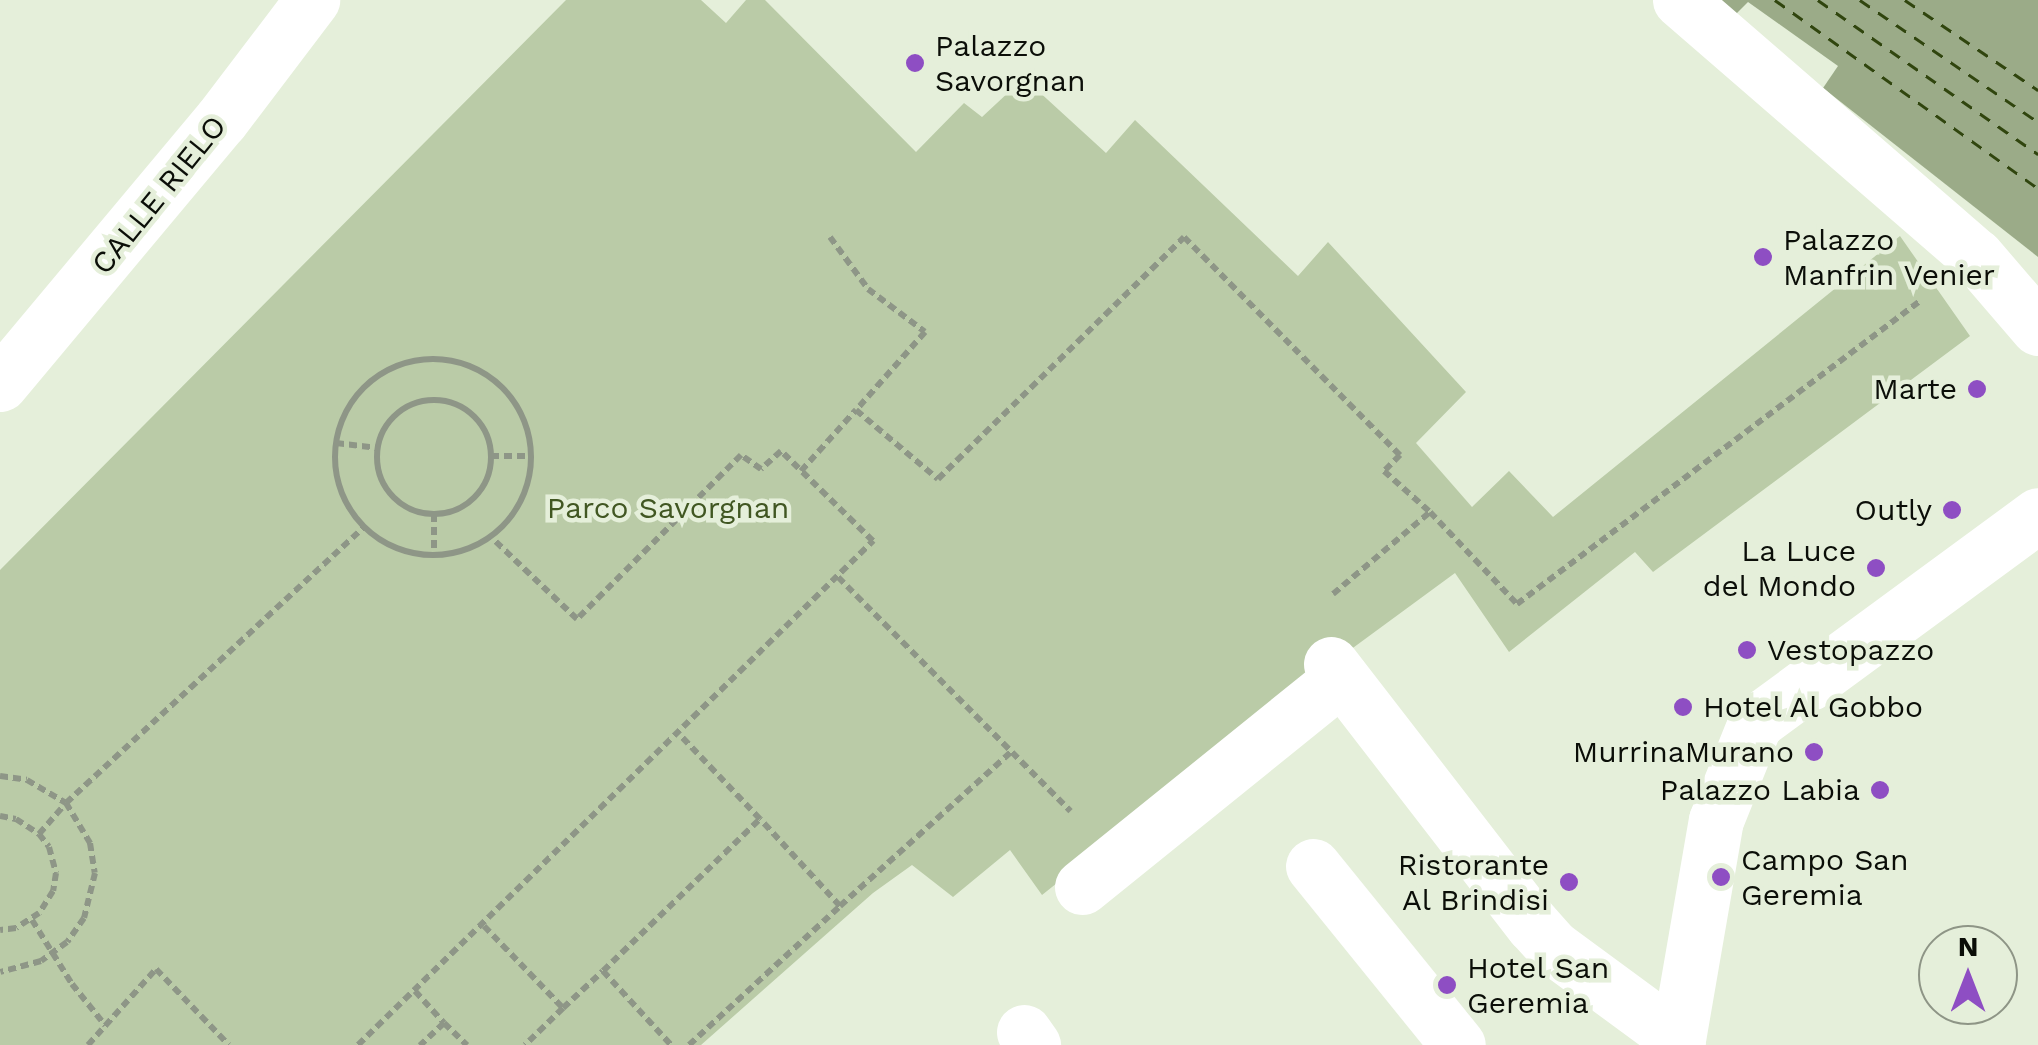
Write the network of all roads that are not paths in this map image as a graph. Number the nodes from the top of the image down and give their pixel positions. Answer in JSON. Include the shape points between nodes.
{"nodes":[{"id":1,"x":312,"y":0,"type":"edge"},
{"id":2,"x":1680,"y":0,"type":"edge"},
{"id":3,"x":2038,"y":328,"type":"edge"},
{"id":4,"x":0,"y":384,"type":"edge"},
{"id":5,"x":2038,"y":514,"type":"edge"},
{"id":6,"x":1313,"y":866,"type":"dead end"},
{"id":7,"x":1082,"y":887,"type":"dead end"},
{"id":8,"x":1677,"y":1042,"type":"edge"},
{"id":9,"x":1458,"y":1045,"type":"edge"}],
"edges":[{"from":1,"to":4,"type":"street","name":"CALLE RIELO","via":[[221,120]]},
{"from":2,"to":3,"type":"street","via":[[1976,256]]},
{"from":5,"to":8,"type":"street","via":[[1755,724],[1716,820]]},
{"from":6,"to":9,"type":"street"},
{"from":7,"to":8,"type":"street","via":[[1336,671],[1532,925]]}]}
